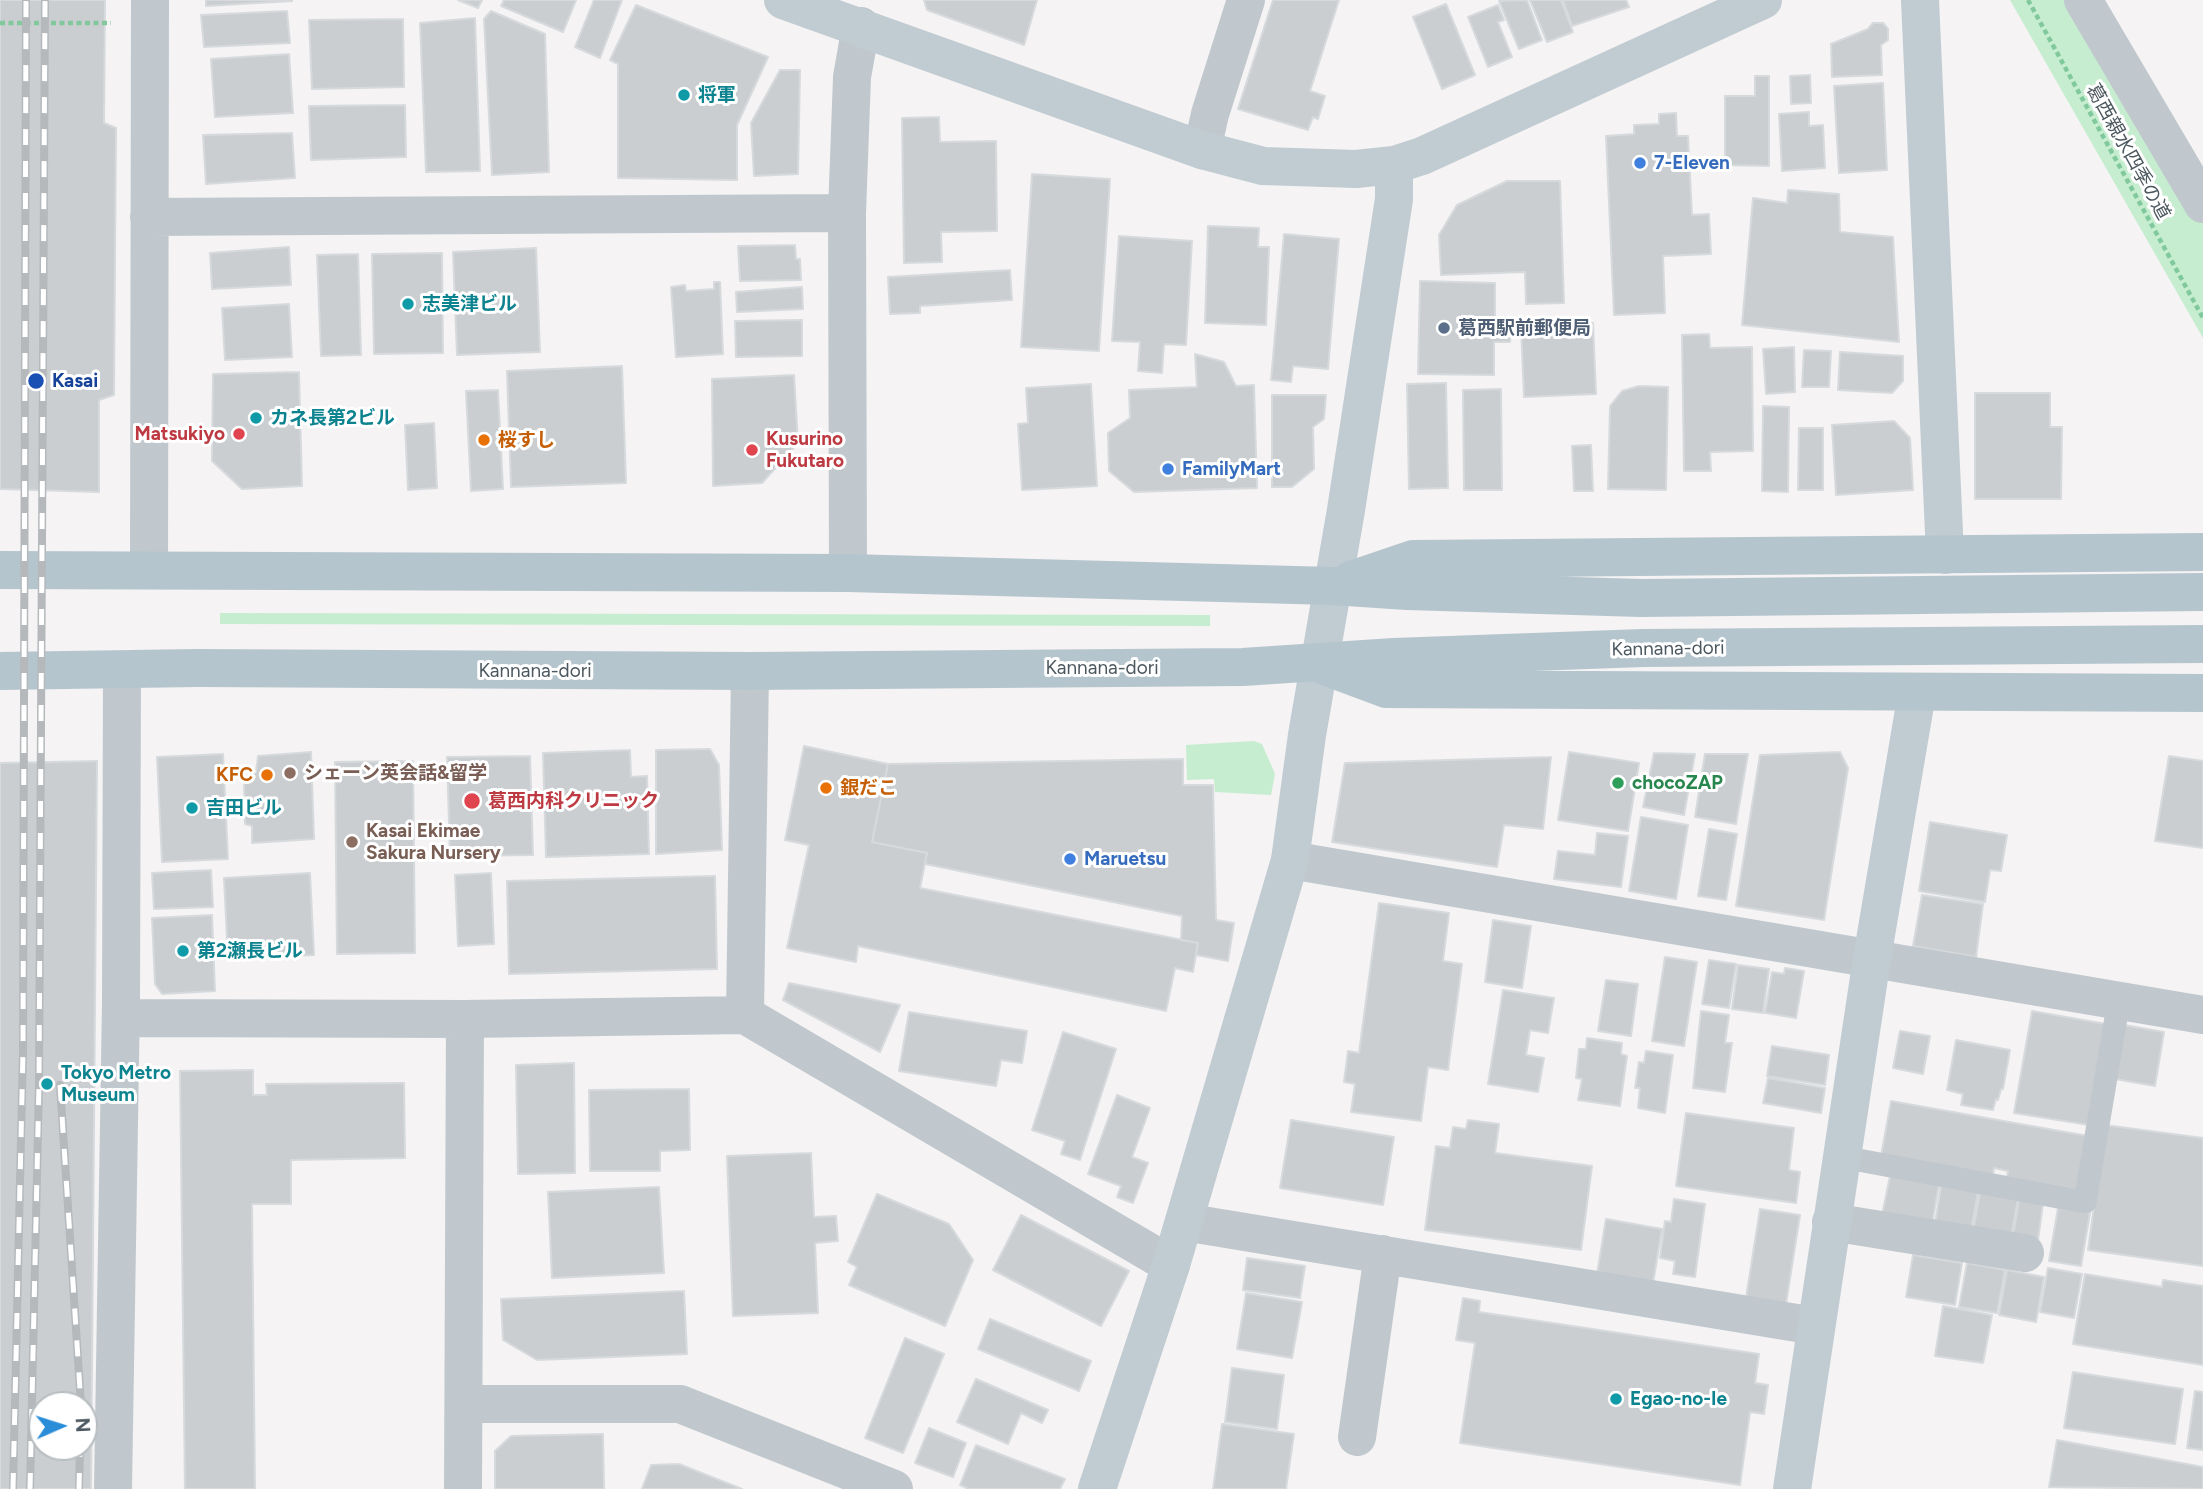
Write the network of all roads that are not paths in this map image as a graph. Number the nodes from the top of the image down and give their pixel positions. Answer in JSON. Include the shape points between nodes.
{"nodes":[{"id":1,"x":783,"y":0,"type":"edge"},
{"id":2,"x":1246,"y":0,"type":"edge"},
{"id":3,"x":1763,"y":0,"type":"edge"},
{"id":4,"x":1920,"y":0,"type":"edge"},
{"id":5,"x":2083,"y":0,"type":"edge"},
{"id":6,"x":137,"y":12,"type":"edge"},
{"id":7,"x":866,"y":13,"type":"edge"},
{"id":8,"x":1202,"y":149,"type":"junction"},
{"id":9,"x":1394,"y":165,"type":"junction"},
{"id":10,"x":2203,"y":204,"type":"edge"},
{"id":11,"x":847,"y":214,"type":"junction"},
{"id":12,"x":149,"y":217,"type":"junction"},
{"id":13,"x":2203,"y":552,"type":"edge"},
{"id":14,"x":1945,"y":555,"type":"junction"},
{"id":15,"x":0,"y":570,"type":"edge"},
{"id":16,"x":149,"y":570,"type":"junction"},
{"id":17,"x":848,"y":573,"type":"junction"},
{"id":18,"x":1332,"y":586,"type":"junction"},
{"id":19,"x":2203,"y":592,"type":"edge"},
{"id":20,"x":2203,"y":644,"type":"edge"},
{"id":21,"x":1318,"y":663,"type":"junction"},
{"id":22,"x":0,"y":671,"type":"edge"},
{"id":23,"x":122,"y":671,"type":"junction"},
{"id":24,"x":750,"y":671,"type":"junction"},
{"id":25,"x":1917,"y":693,"type":"junction"},
{"id":26,"x":2203,"y":693,"type":"edge"},
{"id":27,"x":1290,"y":860,"type":"junction"},
{"id":28,"x":1872,"y":958,"type":"junction"},
{"id":29,"x":2119,"y":1000,"type":"junction"},
{"id":30,"x":745,"y":1015,"type":"junction"},
{"id":31,"x":2203,"y":1015,"type":"edge"},
{"id":32,"x":121,"y":1018,"type":"junction"},
{"id":33,"x":465,"y":1019,"type":"junction"},
{"id":34,"x":1842,"y":1157,"type":"junction"},
{"id":35,"x":1184,"y":1222,"type":"junction"},
{"id":36,"x":1831,"y":1222,"type":"junction"},
{"id":37,"x":1383,"y":1254,"type":"junction"},
{"id":38,"x":2025,"y":1254,"type":"dead end"},
{"id":39,"x":1171,"y":1265,"type":"junction"},
{"id":40,"x":1815,"y":1326,"type":"junction"},
{"id":41,"x":464,"y":1404,"type":"junction"},
{"id":42,"x":1357,"y":1437,"type":"dead end"},
{"id":43,"x":113,"y":1489,"type":"edge"},
{"id":44,"x":463,"y":1489,"type":"edge"},
{"id":45,"x":894,"y":1489,"type":"edge"},
{"id":46,"x":1097,"y":1489,"type":"edge"},
{"id":47,"x":1792,"y":1489,"type":"edge"}],
"edges":[{"from":1,"to":7,"type":"street","via":[[814,12]]},
{"from":2,"to":8,"type":"street"},
{"from":3,"to":9,"type":"street"},
{"from":4,"to":14,"type":"street"},
{"from":5,"to":10,"type":"street"},
{"from":6,"to":12,"type":"street"},
{"from":7,"to":8,"type":"street"},
{"from":7,"to":11,"type":"street","via":[[852,77]]},
{"from":8,"to":9,"type":"street","via":[[1263,166],[1356,169]]},
{"from":9,"to":18,"type":"street","via":[[1394,199]]},
{"from":11,"to":12,"type":"street"},
{"from":11,"to":17,"type":"street"},
{"from":12,"to":16,"type":"street"},
{"from":13,"to":14,"type":"main road"},
{"from":14,"to":18,"type":"main road","via":[[1413,559]]},
{"from":15,"to":16,"type":"main road"},
{"from":16,"to":17,"type":"main road"},
{"from":17,"to":18,"type":"main road"},
{"from":18,"to":19,"type":"main road","via":[[1641,598]]},
{"from":18,"to":21,"type":"street"},
{"from":20,"to":21,"type":"main road","name":"Kannana-dori","via":[[1643,648]]},
{"from":21,"to":24,"type":"main road","name":"Kannana-dori"},
{"from":21,"to":25,"type":"main road","via":[[1385,689]]},
{"from":21,"to":27,"type":"street"},
{"from":22,"to":23,"type":"main road","name":"Kannana-dori"},
{"from":23,"to":24,"type":"main road","name":"Kannana-dori"},
{"from":23,"to":32,"type":"street"},
{"from":24,"to":30,"type":"street"},
{"from":25,"to":26,"type":"main road"},
{"from":25,"to":28,"type":"street"},
{"from":27,"to":28,"type":"street"},
{"from":27,"to":35,"type":"street"},
{"from":28,"to":29,"type":"street"},
{"from":28,"to":34,"type":"street"},
{"from":29,"to":31,"type":"street"},
{"from":29,"to":34,"type":"lane","via":[[2085,1202]]},
{"from":30,"to":33,"type":"street"},
{"from":30,"to":39,"type":"street"},
{"from":32,"to":33,"type":"street"},
{"from":32,"to":43,"type":"street"},
{"from":33,"to":41,"type":"street"},
{"from":34,"to":36,"type":"street"},
{"from":35,"to":37,"type":"street"},
{"from":35,"to":39,"type":"street"},
{"from":36,"to":38,"type":"street"},
{"from":36,"to":40,"type":"street"},
{"from":37,"to":40,"type":"street"},
{"from":37,"to":42,"type":"street"},
{"from":39,"to":46,"type":"street"},
{"from":40,"to":47,"type":"street"},
{"from":41,"to":44,"type":"street"},
{"from":41,"to":45,"type":"street","via":[[680,1404]]}]}
